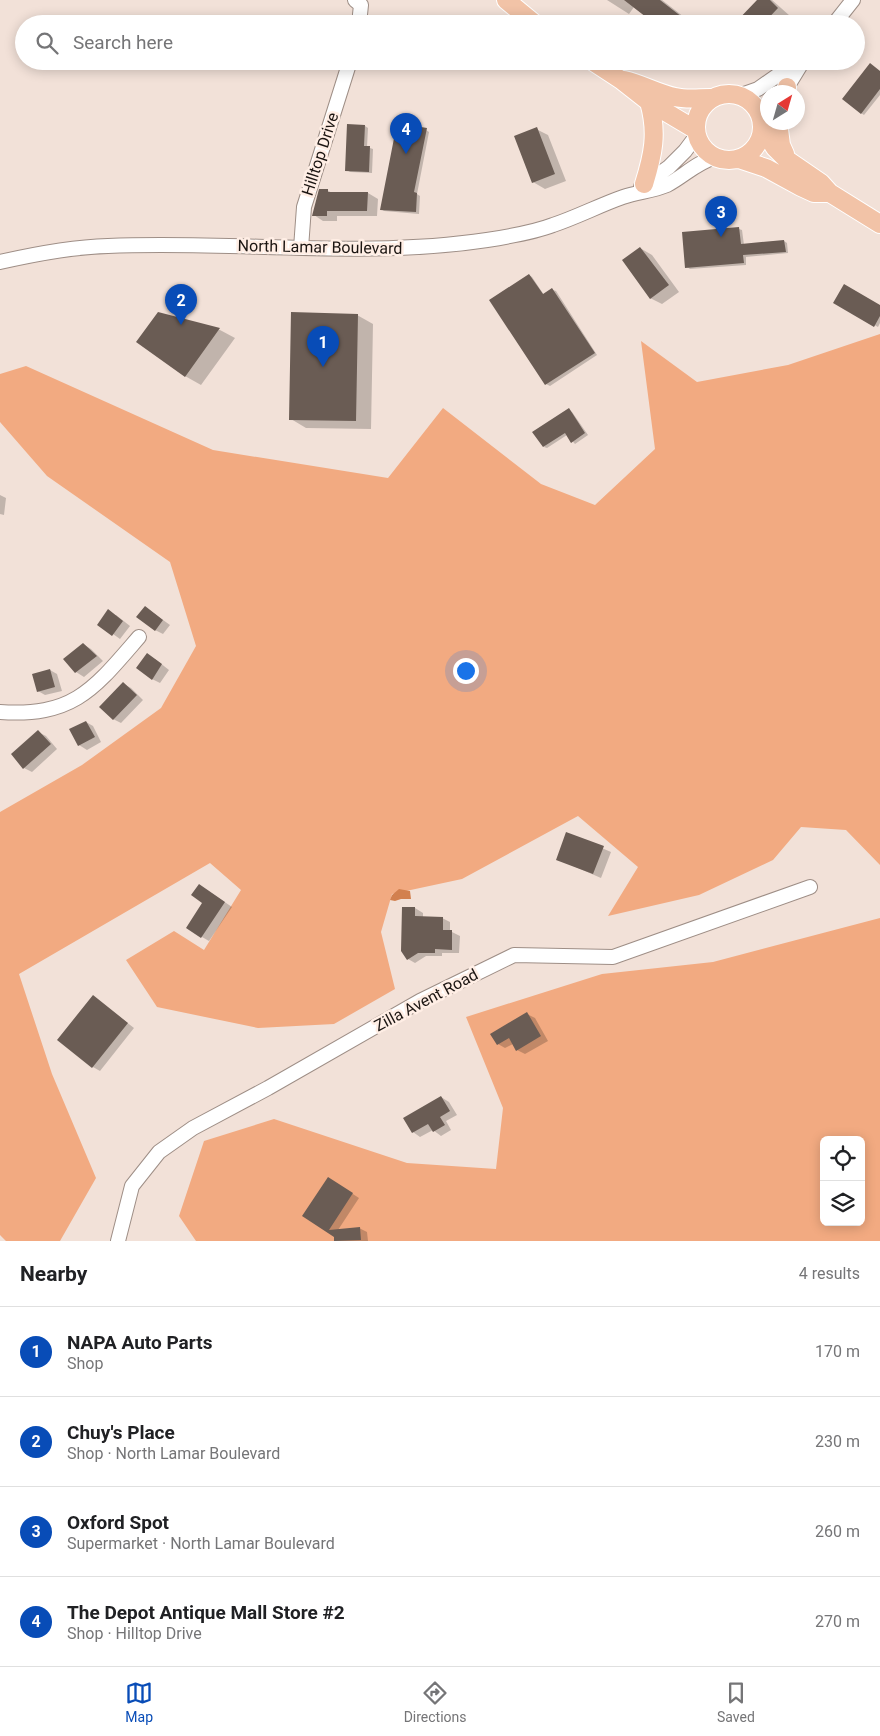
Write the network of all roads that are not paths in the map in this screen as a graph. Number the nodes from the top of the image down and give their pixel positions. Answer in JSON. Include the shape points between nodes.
{"nodes":[{"id":1,"x":355,"y":0,"type":"edge"},
{"id":2,"x":506,"y":0,"type":"edge"},
{"id":3,"x":853,"y":0,"type":"edge"},
{"id":4,"x":360,"y":15,"type":"edge"},
{"id":5,"x":524,"y":15,"type":"edge"},
{"id":6,"x":841,"y":15,"type":"edge"},
{"id":7,"x":347,"y":70,"type":"edge"},
{"id":8,"x":606,"y":70,"type":"edge"},
{"id":9,"x":786,"y":70,"type":"edge"},
{"id":10,"x":798,"y":70,"type":"edge"},
{"id":11,"x":622,"y":80,"type":"junction"},
{"id":12,"x":789,"y":85,"type":"edge"},
{"id":13,"x":741,"y":95,"type":"junction"},
{"id":14,"x":711,"y":98,"type":"junction"},
{"id":15,"x":649,"y":102,"type":"junction"},
{"id":16,"x":760,"y":113,"type":"edge"},
{"id":17,"x":765,"y":130,"type":"edge"},
{"id":18,"x":772,"y":130,"type":"edge"},
{"id":19,"x":696,"y":133,"type":"junction"},
{"id":20,"x":716,"y":157,"type":"junction"},
{"id":21,"x":738,"y":159,"type":"junction"},
{"id":22,"x":638,"y":189,"type":"junction"},
{"id":23,"x":830,"y":194,"type":"junction"},
{"id":24,"x":880,"y":224,"type":"edge"},
{"id":25,"x":301,"y":248,"type":"junction"},
{"id":26,"x":0,"y":262,"type":"edge"},
{"id":27,"x":139,"y":637,"type":"dead end"},
{"id":28,"x":0,"y":712,"type":"edge"},
{"id":29,"x":810,"y":887,"type":"dead end"},
{"id":30,"x":118,"y":1241,"type":"edge"}],
"edges":[{"from":1,"to":4,"type":"street","via":[[361,5]]},
{"from":2,"to":5,"type":"main road"},
{"from":3,"to":6,"type":"street"},
{"from":7,"to":25,"type":"street","name":"Hilltop Drive","via":[[304,207]]},
{"from":8,"to":11,"type":"main road"},
{"from":9,"to":13,"type":"street","via":[[758,89]]},
{"from":10,"to":12,"type":"street"},
{"from":11,"to":14,"type":"main road","via":[[674,96]]},
{"from":11,"to":15,"type":"main road"},
{"from":13,"to":14,"type":"main road","via":[[726,93]]},
{"from":13,"to":16,"type":"main road","via":[[748,98]]},
{"from":14,"to":19,"type":"main road","via":[[700,108]]},
{"from":15,"to":19,"type":"main road"},
{"from":15,"to":22,"type":"main road","via":[[654,123],[654,149]]},
{"from":17,"to":21,"type":"main road","via":[[755,148]]},
{"from":18,"to":23,"type":"main road","via":[[791,162],[821,183]]},
{"from":19,"to":20,"type":"main road","via":[[704,149]]},
{"from":19,"to":22,"type":"street","name":"North Lamar Boulevard","via":[[685,151],[669,167]]},
{"from":20,"to":21,"type":"main road"},
{"from":20,"to":22,"type":"street","name":"North Lamar Boulevard","via":[[697,164],[668,184],[648,192]]},
{"from":21,"to":23,"type":"main road","via":[[766,168],[814,193]]},
{"from":22,"to":25,"type":"street","name":"North Lamar Boulevard","via":[[552,226],[488,240],[410,249]]},
{"from":23,"to":24,"type":"main road"},
{"from":25,"to":26,"type":"street","name":"North Lamar Boulevard","via":[[107,246]]},
{"from":27,"to":28,"type":"street","via":[[90,690],[73,701],[37,712]]},
{"from":29,"to":30,"type":"street","name":"Zilla Avent Road","via":[[613,957],[514,955],[425,998],[193,1128],[159,1152],[132,1186]]}]}
